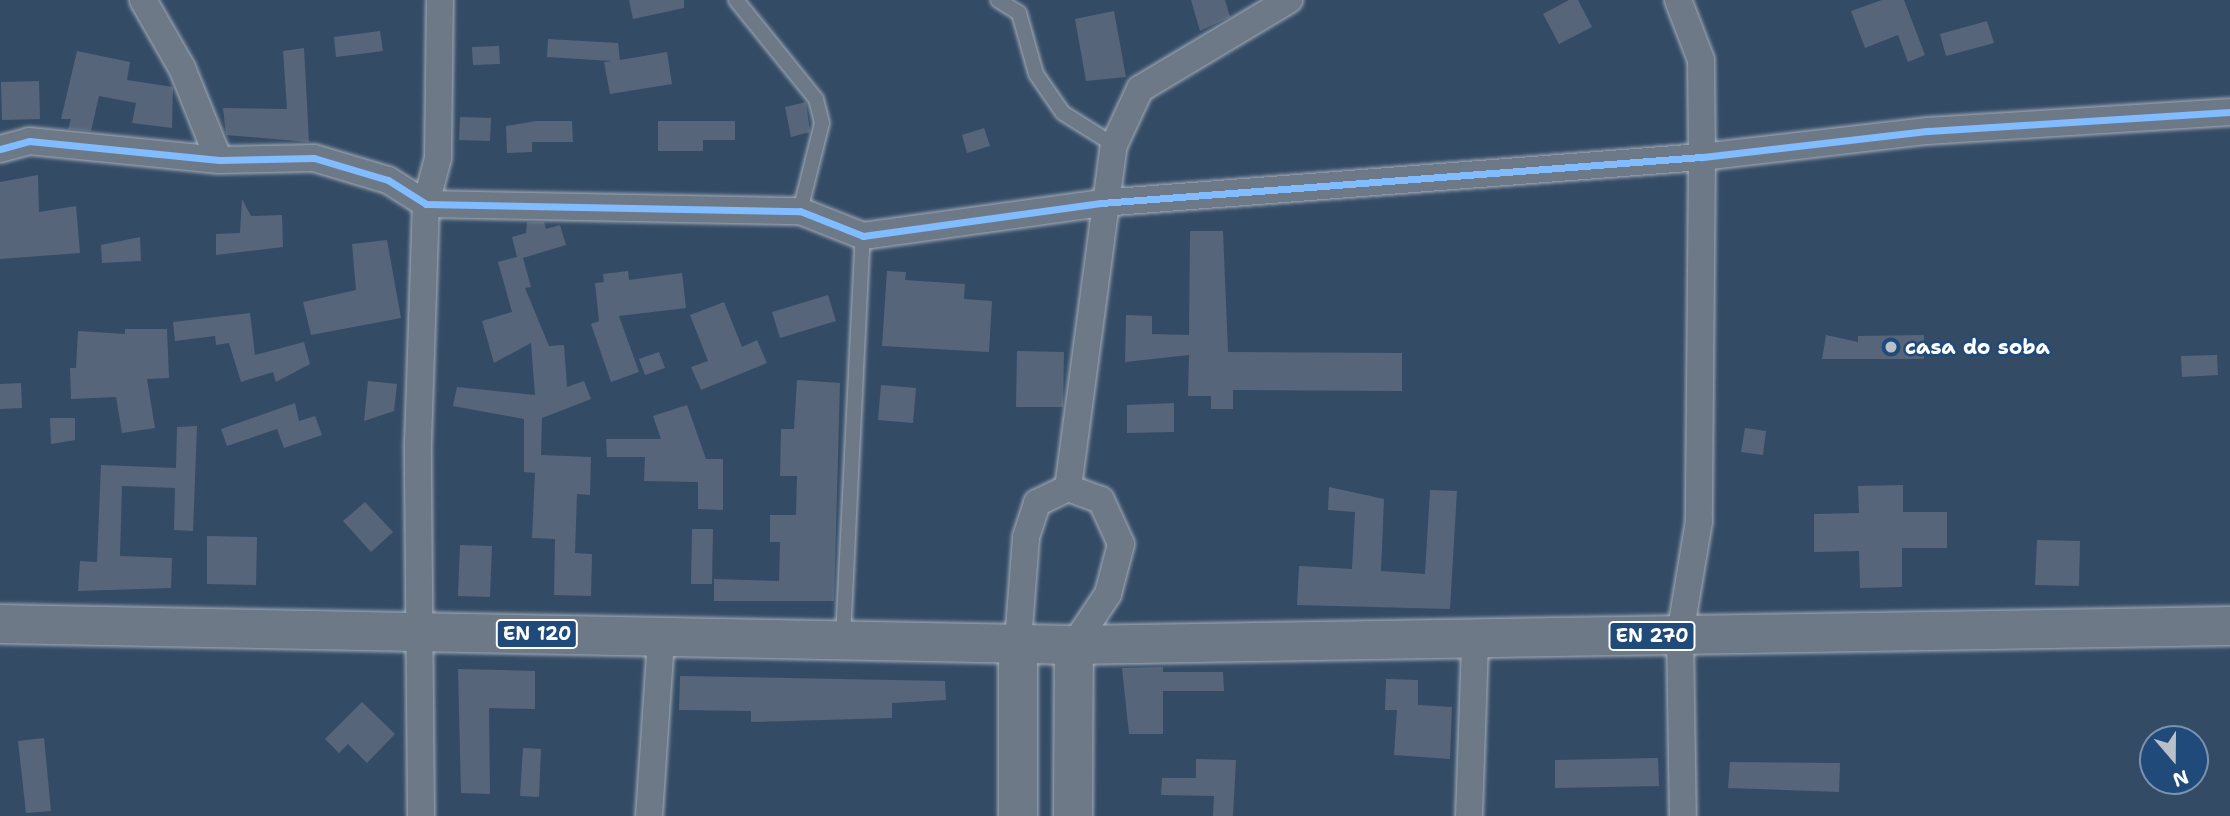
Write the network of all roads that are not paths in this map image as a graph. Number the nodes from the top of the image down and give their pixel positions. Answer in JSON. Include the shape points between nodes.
{"nodes":[{"id":1,"x":143,"y":0,"type":"edge"},
{"id":2,"x":440,"y":0,"type":"edge"},
{"id":3,"x":736,"y":0,"type":"edge"},
{"id":4,"x":998,"y":0,"type":"edge"},
{"id":5,"x":1289,"y":0,"type":"edge"},
{"id":6,"x":1678,"y":0,"type":"edge"},
{"id":7,"x":2230,"y":112,"type":"edge"},
{"id":8,"x":1114,"y":145,"type":"junction"},
{"id":9,"x":0,"y":149,"type":"edge"},
{"id":10,"x":1702,"y":157,"type":"junction"},
{"id":11,"x":219,"y":160,"type":"junction"},
{"id":12,"x":1101,"y":203,"type":"junction"},
{"id":13,"x":426,"y":204,"type":"junction"},
{"id":14,"x":800,"y":211,"type":"junction"},
{"id":15,"x":863,"y":236,"type":"junction"},
{"id":16,"x":1068,"y":488,"type":"junction"},
{"id":17,"x":2230,"y":626,"type":"edge"},
{"id":18,"x":3,"y":629,"type":"edge"},
{"id":19,"x":421,"y":630,"type":"junction"},
{"id":20,"x":1679,"y":634,"type":"junction"},
{"id":21,"x":661,"y":638,"type":"junction"},
{"id":22,"x":843,"y":640,"type":"junction"},
{"id":23,"x":1018,"y":642,"type":"junction"},
{"id":24,"x":1475,"y":643,"type":"junction"},
{"id":25,"x":1074,"y":645,"type":"junction"},
{"id":26,"x":421,"y":816,"type":"edge"},
{"id":27,"x":649,"y":816,"type":"edge"},
{"id":28,"x":1018,"y":816,"type":"edge"},
{"id":29,"x":1073,"y":816,"type":"edge"},
{"id":30,"x":1469,"y":816,"type":"edge"},
{"id":31,"x":1683,"y":816,"type":"edge"}],
"edges":[{"from":1,"to":11,"type":"street","via":[[182,68]]},
{"from":2,"to":13,"type":"street","via":[[438,158]]},
{"from":3,"to":14,"type":"lane","via":[[816,99],[822,123]]},
{"from":4,"to":8,"type":"lane","via":[[1019,13],[1036,74],[1063,113]]},
{"from":5,"to":8,"type":"street","via":[[1140,89]]},
{"from":6,"to":10,"type":"street","via":[[1701,60]]},
{"from":7,"to":10,"type":"street","via":[[1928,131]]},
{"from":8,"to":12,"type":"street"},
{"from":9,"to":11,"type":"street","via":[[29,141]]},
{"from":10,"to":12,"type":"street"},
{"from":10,"to":20,"type":"street","via":[[1699,521]]},
{"from":11,"to":13,"type":"street","via":[[314,158],[388,180]]},
{"from":12,"to":15,"type":"street"},
{"from":12,"to":16,"type":"street"},
{"from":13,"to":14,"type":"street"},
{"from":13,"to":19,"type":"street","via":[[418,443]]},
{"from":14,"to":15,"type":"street"},
{"from":15,"to":22,"type":"lane"},
{"from":16,"to":23,"type":"street","via":[[1037,503],[1026,537]]},
{"from":16,"to":25,"type":"street","via":[[1101,500],[1121,544],[1108,594]]},
{"from":17,"to":20,"type":"main road","number":"EN 270"},
{"from":18,"to":19,"type":"main road","number":"EN 120"},
{"from":19,"to":21,"type":"main road","number":"EN 120"},
{"from":19,"to":26,"type":"street"},
{"from":20,"to":24,"type":"main road","number":"EN 270"},
{"from":20,"to":31,"type":"street"},
{"from":21,"to":22,"type":"main road","number":"EN 120"},
{"from":21,"to":27,"type":"street"},
{"from":22,"to":23,"type":"main road","number":"EN 120"},
{"from":23,"to":25,"type":"main road","number":"EN 120"},
{"from":23,"to":28,"type":"main road"},
{"from":24,"to":25,"type":"main road","number":"EN 270"},
{"from":24,"to":30,"type":"street"},
{"from":25,"to":29,"type":"main road"}]}
